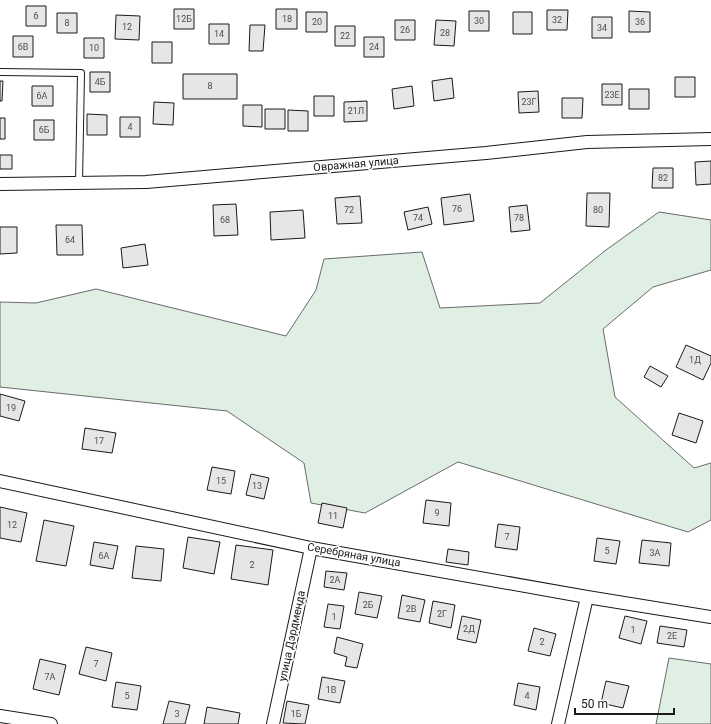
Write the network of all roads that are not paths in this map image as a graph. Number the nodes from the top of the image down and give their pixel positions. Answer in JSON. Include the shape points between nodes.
{"nodes":[{"id":1,"x":0,"y":72,"type":"edge"},
{"id":2,"x":711,"y":138,"type":"edge"},
{"id":3,"x":80,"y":183,"type":"junction"},
{"id":4,"x":0,"y":184,"type":"edge"},
{"id":5,"x":0,"y":481,"type":"edge"},
{"id":6,"x":311,"y":548,"type":"junction"},
{"id":7,"x":586,"y":597,"type":"junction"},
{"id":8,"x":711,"y":617,"type":"edge"},
{"id":9,"x":0,"y":716,"type":"edge"},
{"id":10,"x":51,"y":724,"type":"edge"},
{"id":11,"x":273,"y":724,"type":"edge"},
{"id":12,"x":558,"y":724,"type":"edge"}],
"edges":[{"from":1,"to":3,"type":"lane","via":[[81,73]]},
{"from":2,"to":3,"type":"street","name":"Овражная улица","via":[[587,142],[146,182]]},
{"from":3,"to":4,"type":"street","name":"Овражная улица"},
{"from":5,"to":6,"type":"street","name":"Серебряная улица"},
{"from":6,"to":7,"type":"street","name":"Серебряная улица"},
{"from":6,"to":11,"type":"street","name":"улица Дэрдменда"},
{"from":7,"to":8,"type":"street","name":"Серебряная улица"},
{"from":7,"to":12,"type":"street"},
{"from":9,"to":10,"type":"street"}]}
